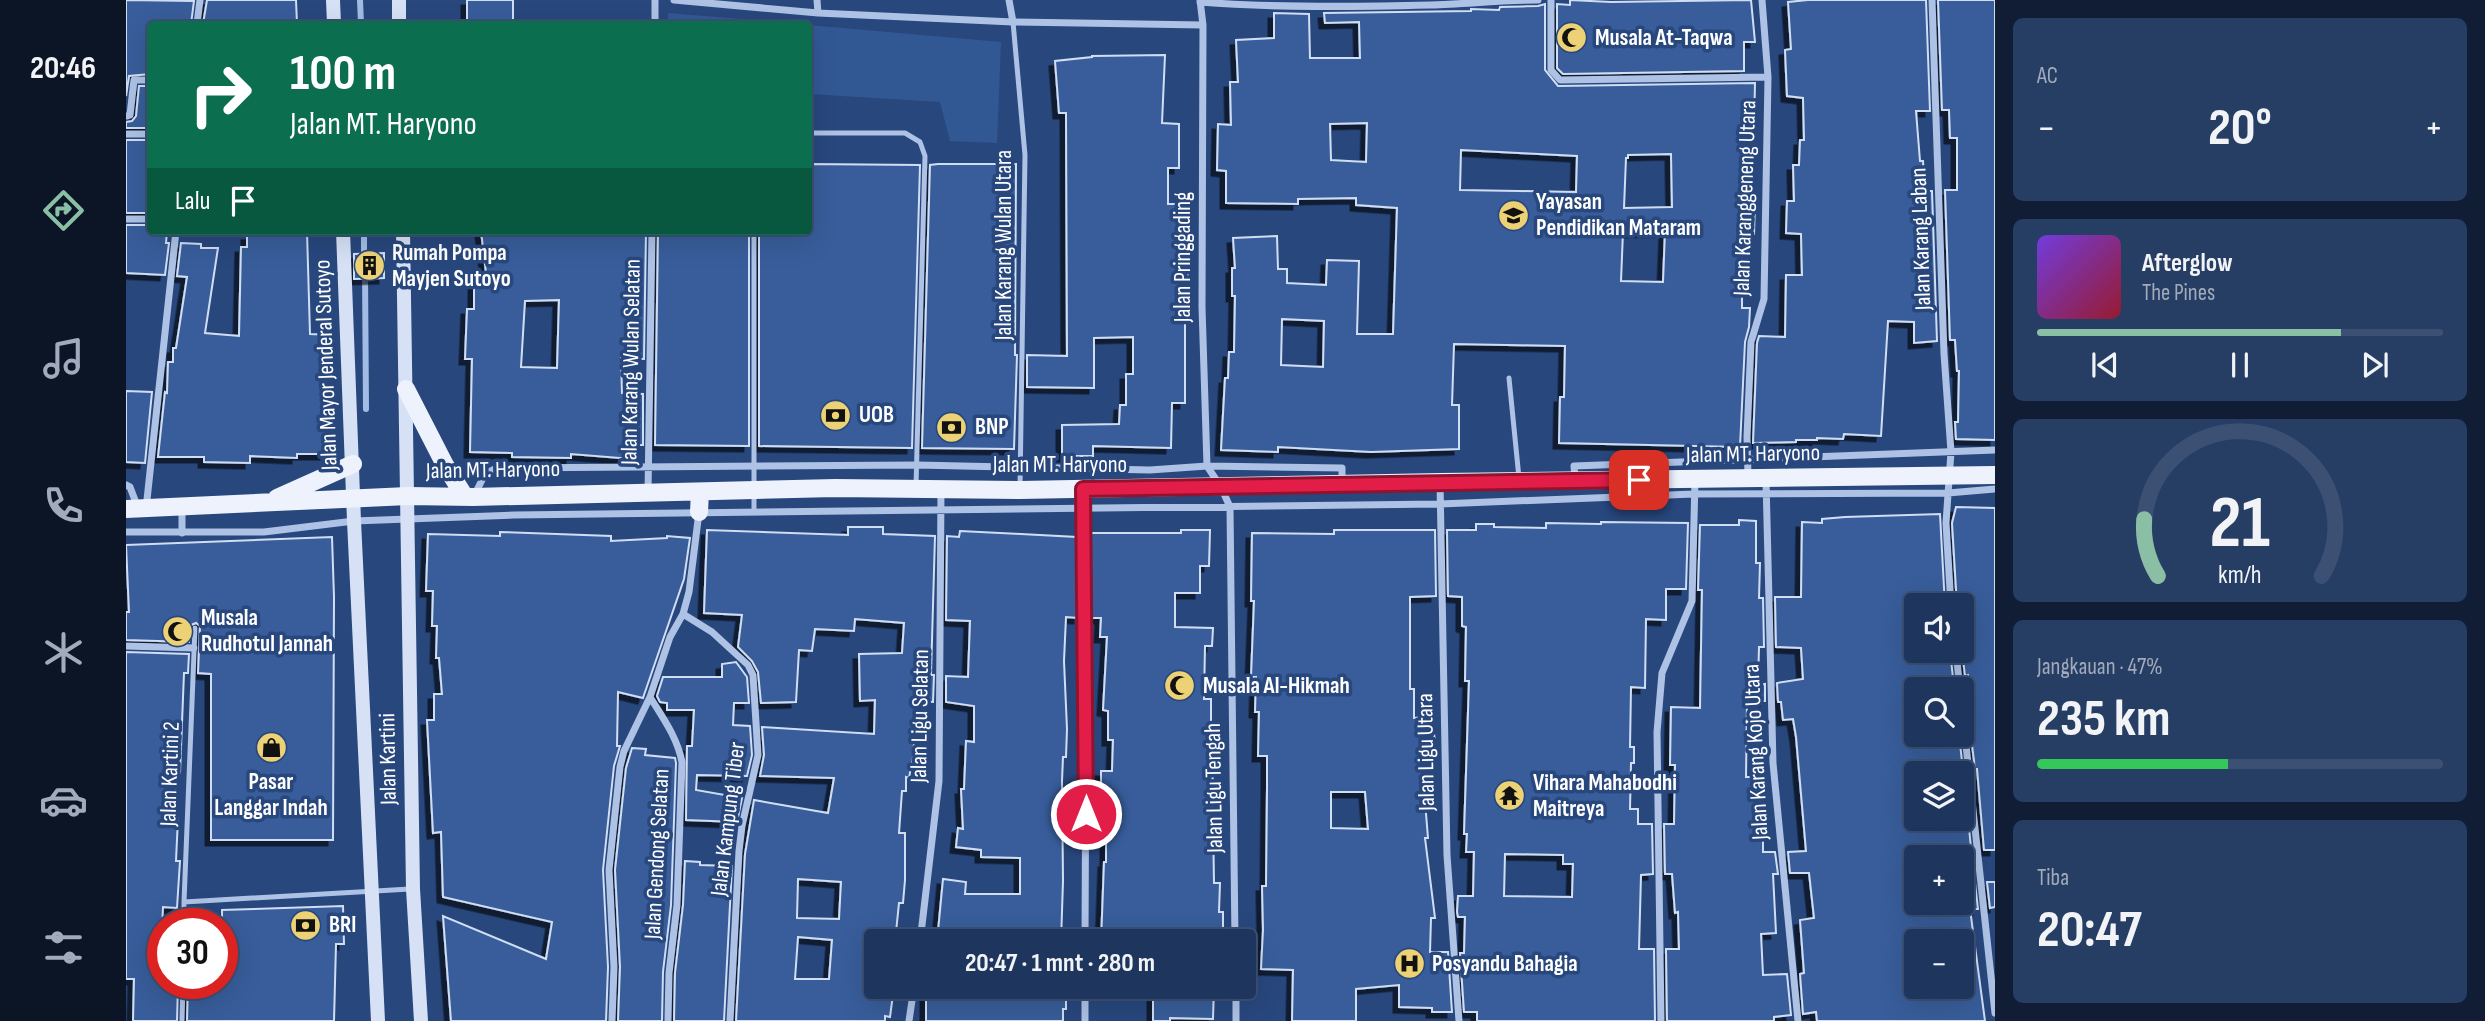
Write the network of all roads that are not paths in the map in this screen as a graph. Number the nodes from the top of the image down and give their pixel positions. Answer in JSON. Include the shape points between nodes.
{"nodes":[{"id":1,"x":199,"y":0,"type":"edge"},
{"id":2,"x":334,"y":0,"type":"edge"},
{"id":3,"x":398,"y":0,"type":"edge"},
{"id":4,"x":655,"y":0,"type":"edge"},
{"id":5,"x":674,"y":0,"type":"edge"},
{"id":6,"x":817,"y":0,"type":"edge"},
{"id":7,"x":1009,"y":0,"type":"edge"},
{"id":8,"x":1538,"y":0,"type":"edge"},
{"id":9,"x":1551,"y":0,"type":"edge"},
{"id":10,"x":1762,"y":0,"type":"edge"},
{"id":11,"x":1931,"y":0,"type":"edge"},
{"id":12,"x":1200,"y":1,"type":"edge"},
{"id":13,"x":1375,"y":2,"type":"edge"},
{"id":14,"x":818,"y":13,"type":"junction"},
{"id":15,"x":197,"y":21,"type":"edge"},
{"id":16,"x":334,"y":21,"type":"edge"},
{"id":17,"x":399,"y":21,"type":"edge"},
{"id":18,"x":655,"y":21,"type":"edge"},
{"id":19,"x":1013,"y":22,"type":"junction"},
{"id":20,"x":1203,"y":25,"type":"junction"},
{"id":21,"x":1768,"y":76,"type":"junction"},
{"id":22,"x":147,"y":80,"type":"edge"},
{"id":23,"x":126,"y":116,"type":"edge"},
{"id":24,"x":812,"y":133,"type":"edge"},
{"id":25,"x":126,"y":134,"type":"edge"},
{"id":26,"x":147,"y":135,"type":"edge"},
{"id":27,"x":126,"y":219,"type":"edge"},
{"id":28,"x":147,"y":219,"type":"edge"},
{"id":29,"x":175,"y":235,"type":"edge"},
{"id":30,"x":343,"y":235,"type":"edge"},
{"id":31,"x":403,"y":235,"type":"edge"},
{"id":32,"x":652,"y":235,"type":"edge"},
{"id":33,"x":754,"y":235,"type":"edge"},
{"id":34,"x":1508,"y":379,"type":"dead end"},
{"id":35,"x":406,"y":389,"type":"junction"},
{"id":36,"x":1995,"y":450,"type":"edge"},
{"id":37,"x":1951,"y":452,"type":"junction"},
{"id":38,"x":1796,"y":458,"type":"junction"},
{"id":39,"x":1747,"y":460,"type":"junction"},
{"id":40,"x":352,"y":464,"type":"junction"},
{"id":41,"x":917,"y":465,"type":"junction"},
{"id":42,"x":752,"y":466,"type":"junction"},
{"id":43,"x":1021,"y":466,"type":"junction"},
{"id":44,"x":1207,"y":466,"type":"junction"},
{"id":45,"x":648,"y":468,"type":"junction"},
{"id":46,"x":1150,"y":470,"type":"junction"},
{"id":47,"x":1575,"y":473,"type":"junction"},
{"id":48,"x":1995,"y":475,"type":"edge"},
{"id":49,"x":1342,"y":476,"type":"junction"},
{"id":50,"x":1797,"y":478,"type":"junction"},
{"id":51,"x":1440,"y":482,"type":"junction"},
{"id":52,"x":1511,"y":482,"type":"junction"},
{"id":53,"x":1760,"y":484,"type":"junction"},
{"id":54,"x":126,"y":485,"type":"edge"},
{"id":55,"x":1313,"y":485,"type":"junction"},
{"id":56,"x":1948,"y":485,"type":"junction"},
{"id":57,"x":1221,"y":487,"type":"junction"},
{"id":58,"x":1694,"y":487,"type":"junction"},
{"id":59,"x":1150,"y":488,"type":"junction"},
{"id":60,"x":887,"y":489,"type":"junction"},
{"id":61,"x":916,"y":489,"type":"junction"},
{"id":62,"x":941,"y":489,"type":"junction"},
{"id":63,"x":1083,"y":489,"type":"junction"},
{"id":64,"x":1995,"y":489,"type":"edge"},
{"id":65,"x":753,"y":490,"type":"junction"},
{"id":66,"x":1020,"y":490,"type":"junction"},
{"id":67,"x":700,"y":492,"type":"junction"},
{"id":68,"x":648,"y":493,"type":"junction"},
{"id":69,"x":408,"y":496,"type":"junction"},
{"id":70,"x":469,"y":497,"type":"junction"},
{"id":71,"x":353,"y":498,"type":"junction"},
{"id":72,"x":1504,"y":502,"type":"junction"},
{"id":73,"x":264,"y":504,"type":"junction"},
{"id":74,"x":1440,"y":504,"type":"junction"},
{"id":75,"x":1314,"y":506,"type":"junction"},
{"id":76,"x":182,"y":507,"type":"junction"},
{"id":77,"x":1230,"y":507,"type":"junction"},
{"id":78,"x":137,"y":509,"type":"edge"},
{"id":79,"x":941,"y":509,"type":"junction"},
{"id":80,"x":1083,"y":509,"type":"junction"},
{"id":81,"x":887,"y":510,"type":"junction"},
{"id":82,"x":699,"y":512,"type":"junction"},
{"id":83,"x":754,"y":512,"type":"junction"},
{"id":84,"x":408,"y":520,"type":"junction"},
{"id":85,"x":354,"y":521,"type":"junction"},
{"id":86,"x":126,"y":532,"type":"edge"},
{"id":87,"x":182,"y":533,"type":"junction"},
{"id":88,"x":1950,"y":593,"type":"edge"},
{"id":89,"x":682,"y":614,"type":"junction"},
{"id":90,"x":195,"y":628,"type":"dead end"},
{"id":91,"x":126,"y":646,"type":"edge"},
{"id":92,"x":194,"y":648,"type":"junction"},
{"id":93,"x":650,"y":697,"type":"junction"},
{"id":94,"x":1966,"y":747,"type":"edge"},
{"id":95,"x":413,"y":889,"type":"junction"},
{"id":96,"x":372,"y":892,"type":"junction"},
{"id":97,"x":184,"y":902,"type":"junction"},
{"id":98,"x":184,"y":908,"type":"edge"},
{"id":99,"x":1995,"y":918,"type":"edge"},
{"id":100,"x":1985,"y":920,"type":"junction"},
{"id":101,"x":922,"y":929,"type":"edge"},
{"id":102,"x":1085,"y":929,"type":"edge"},
{"id":103,"x":1235,"y":929,"type":"edge"},
{"id":104,"x":183,"y":999,"type":"edge"},
{"id":105,"x":912,"y":999,"type":"edge"},
{"id":106,"x":1085,"y":999,"type":"edge"},
{"id":107,"x":1236,"y":999,"type":"edge"},
{"id":108,"x":1995,"y":1013,"type":"edge"},
{"id":109,"x":182,"y":1021,"type":"edge"},
{"id":110,"x":378,"y":1021,"type":"edge"},
{"id":111,"x":421,"y":1021,"type":"edge"},
{"id":112,"x":612,"y":1021,"type":"edge"},
{"id":113,"x":668,"y":1021,"type":"edge"},
{"id":114,"x":730,"y":1021,"type":"edge"},
{"id":115,"x":909,"y":1021,"type":"edge"},
{"id":116,"x":1085,"y":1021,"type":"edge"},
{"id":117,"x":1236,"y":1021,"type":"edge"},
{"id":118,"x":1460,"y":1021,"type":"edge"},
{"id":119,"x":1661,"y":1021,"type":"edge"},
{"id":120,"x":1798,"y":1021,"type":"edge"}],
"edges":[{"from":1,"to":15,"type":"street"},
{"from":2,"to":16,"type":"main road"},
{"from":3,"to":17,"type":"main road"},
{"from":4,"to":18,"type":"street"},
{"from":5,"to":14,"type":"street"},
{"from":6,"to":14,"type":"street"},
{"from":7,"to":19,"type":"street","name":"Jalan Karang Wulan Utara"},
{"from":8,"to":13,"type":"street"},
{"from":9,"to":21,"type":"street","via":[[1551,70],[1560,80]]},
{"from":10,"to":21,"type":"street","name":"Jalan Karanggeneng Utara"},
{"from":11,"to":37,"type":"street","name":"Jalan Karang Laban"},
{"from":12,"to":13,"type":"street","via":[[1276,6]]},
{"from":12,"to":20,"type":"street","name":"Jalan Pringgading"},
{"from":14,"to":19,"type":"street"},
{"from":19,"to":20,"type":"street"},
{"from":19,"to":43,"type":"lane","name":"Jalan Karang Wulan Utara","via":[[1025,155]]},
{"from":20,"to":44,"type":"street","name":"Jalan Pringgading","via":[[1202,307]]},
{"from":21,"to":39,"type":"street","name":"Jalan Karanggeneng Utara","via":[[1764,299],[1751,342]]},
{"from":22,"to":23,"type":"street","via":[[134,80],[130,115]]},
{"from":24,"to":41,"type":"lane","via":[[905,133],[920,142],[925,156]]},
{"from":25,"to":26,"type":"street"},
{"from":27,"to":28,"type":"street"},
{"from":29,"to":78,"type":"street"},
{"from":30,"to":40,"type":"main road","name":"Jalan Mayor Jenderal Sutoyo"},
{"from":31,"to":35,"type":"main road","name":"Jalan Kartini"},
{"from":32,"to":45,"type":"street","name":"Jalan Karang Wulan Selatan"},
{"from":33,"to":42,"type":"lane"},
{"from":34,"to":52,"type":"lane"},
{"from":35,"to":69,"type":"main road","name":"Jalan Kartini"},
{"from":35,"to":70,"type":"main road","via":[[445,465]]},
{"from":36,"to":37,"type":"street"},
{"from":37,"to":38,"type":"street"},
{"from":37,"to":56,"type":"street","name":"Jalan Karang Laban"},
{"from":38,"to":39,"type":"street"},
{"from":38,"to":50,"type":"street"},
{"from":39,"to":47,"type":"street"},
{"from":39,"to":53,"type":"street","name":"Jalan Karanggeneng Utara"},
{"from":40,"to":71,"type":"main road","name":"Jalan Mayor Jenderal Sutoyo"},
{"from":40,"to":73,"type":"main road"},
{"from":41,"to":42,"type":"street"},
{"from":41,"to":43,"type":"street"},
{"from":41,"to":61,"type":"lane"},
{"from":42,"to":45,"type":"street"},
{"from":42,"to":65,"type":"lane"},
{"from":43,"to":46,"type":"street"},
{"from":43,"to":66,"type":"lane","name":"Jalan Karang Wulan Utara"},
{"from":44,"to":46,"type":"street"},
{"from":44,"to":49,"type":"street"},
{"from":44,"to":57,"type":"street"},
{"from":45,"to":68,"type":"street","name":"Jalan Karang Wulan Selatan"},
{"from":45,"to":70,"type":"street","via":[[497,468],[485,474]]},
{"from":46,"to":59,"type":"street"},
{"from":47,"to":52,"type":"main road","name":"Jalan MT. Haryono"},
{"from":47,"to":58,"type":"main road","name":"Jalan MT. Haryono"},
{"from":48,"to":56,"type":"main road","name":"Jalan MT. Haryono"},
{"from":49,"to":51,"type":"main road","name":"Jalan MT. Haryono"},
{"from":49,"to":55,"type":"main road","name":"Jalan MT. Haryono"},
{"from":50,"to":53,"type":"main road","name":"Jalan MT. Haryono"},
{"from":50,"to":56,"type":"main road","name":"Jalan MT. Haryono"},
{"from":51,"to":52,"type":"main road","name":"Jalan MT. Haryono","via":[[1466,475]]},
{"from":51,"to":74,"type":"street","name":"Jalan Ligu Utara"},
{"from":52,"to":72,"type":"street"},
{"from":53,"to":56,"type":"street"},
{"from":53,"to":58,"type":"main road","name":"Jalan MT. Haryono"},
{"from":53,"to":120,"type":"street","name":"Jalan Karang Kojo Utara","via":[[1773,763]]},
{"from":54,"to":78,"type":"street"},
{"from":55,"to":57,"type":"main road","name":"Jalan MT. Haryono"},
{"from":55,"to":75,"type":"street"},
{"from":56,"to":64,"type":"street"},
{"from":56,"to":88,"type":"street","name":"Jalan Karang Laban"},
{"from":57,"to":59,"type":"main road","name":"Jalan MT. Haryono"},
{"from":57,"to":77,"type":"street"},
{"from":58,"to":72,"type":"street"},
{"from":58,"to":119,"type":"street","via":[[1692,601],[1662,673],[1657,732]]},
{"from":59,"to":63,"type":"main road","name":"Jalan MT. Haryono"},
{"from":60,"to":61,"type":"main road","name":"Jalan MT. Haryono"},
{"from":60,"to":65,"type":"main road","name":"Jalan MT. Haryono"},
{"from":60,"to":81,"type":"street"},
{"from":61,"to":62,"type":"main road","name":"Jalan MT. Haryono"},
{"from":62,"to":66,"type":"main road","name":"Jalan MT. Haryono"},
{"from":62,"to":79,"type":"street","name":"Jalan Ligu Selatan"},
{"from":63,"to":66,"type":"main road","name":"Jalan MT. Haryono"},
{"from":63,"to":80,"type":"street"},
{"from":65,"to":67,"type":"main road","name":"Jalan MT. Haryono"},
{"from":65,"to":83,"type":"lane"},
{"from":67,"to":68,"type":"main road","name":"Jalan MT. Haryono"},
{"from":67,"to":82,"type":"main road"},
{"from":68,"to":70,"type":"main road","name":"Jalan MT. Haryono"},
{"from":69,"to":70,"type":"main road","name":"Jalan MT. Haryono"},
{"from":69,"to":71,"type":"main road","name":"Jalan MT. Haryono"},
{"from":69,"to":84,"type":"main road","name":"Jalan Kartini"},
{"from":71,"to":73,"type":"main road","name":"Jalan MT. Haryono"},
{"from":71,"to":85,"type":"main road","name":"Jalan Kartini"},
{"from":72,"to":74,"type":"street"},
{"from":73,"to":76,"type":"main road","name":"Jalan MT. Haryono"},
{"from":74,"to":75,"type":"street"},
{"from":74,"to":118,"type":"street","name":"Jalan Ligu Utara","via":[[1447,855]]},
{"from":75,"to":77,"type":"street"},
{"from":76,"to":78,"type":"main road","name":"Jalan MT. Haryono"},
{"from":76,"to":87,"type":"street"},
{"from":77,"to":80,"type":"street"},
{"from":77,"to":103,"type":"street","name":"Jalan Ligu Tengah"},
{"from":79,"to":80,"type":"street"},
{"from":79,"to":81,"type":"street"},
{"from":79,"to":101,"type":"street","name":"Jalan Ligu Selatan","via":[[939,781]]},
{"from":80,"to":102,"type":"street"},
{"from":81,"to":83,"type":"street"},
{"from":82,"to":83,"type":"street"},
{"from":82,"to":84,"type":"street"},
{"from":82,"to":89,"type":"street"},
{"from":84,"to":85,"type":"street"},
{"from":84,"to":95,"type":"main road","name":"Jalan Kartini"},
{"from":85,"to":87,"type":"street","via":[[293,530]]},
{"from":85,"to":96,"type":"main road","name":"Jalan Kartini"},
{"from":86,"to":87,"type":"street"},
{"from":89,"to":93,"type":"street"},
{"from":89,"to":114,"type":"street","name":"Jalan Kampung Tiber","via":[[712,632],[748,665],[755,685],[758,755],[739,851]]},
{"from":90,"to":92,"type":"lane","name":"Jalan Kartini 2"},
{"from":91,"to":92,"type":"street"},
{"from":92,"to":97,"type":"lane","name":"Jalan Kartini 2"},
{"from":93,"to":112,"type":"street","via":[[624,751],[617,789],[609,870]]},
{"from":93,"to":113,"type":"street","name":"Jalan Gendong Selatan","via":[[672,732],[682,762]]},
{"from":94,"to":100,"type":"street"},
{"from":95,"to":96,"type":"lane"},
{"from":95,"to":111,"type":"main road","name":"Jalan Kartini"},
{"from":96,"to":97,"type":"lane"},
{"from":96,"to":110,"type":"main road","name":"Jalan Kartini"},
{"from":97,"to":98,"type":"lane","name":"Jalan Kartini 2"},
{"from":99,"to":100,"type":"street"},
{"from":100,"to":108,"type":"street"},
{"from":104,"to":109,"type":"lane"},
{"from":105,"to":115,"type":"street"},
{"from":106,"to":116,"type":"street"},
{"from":107,"to":117,"type":"street"}]}
